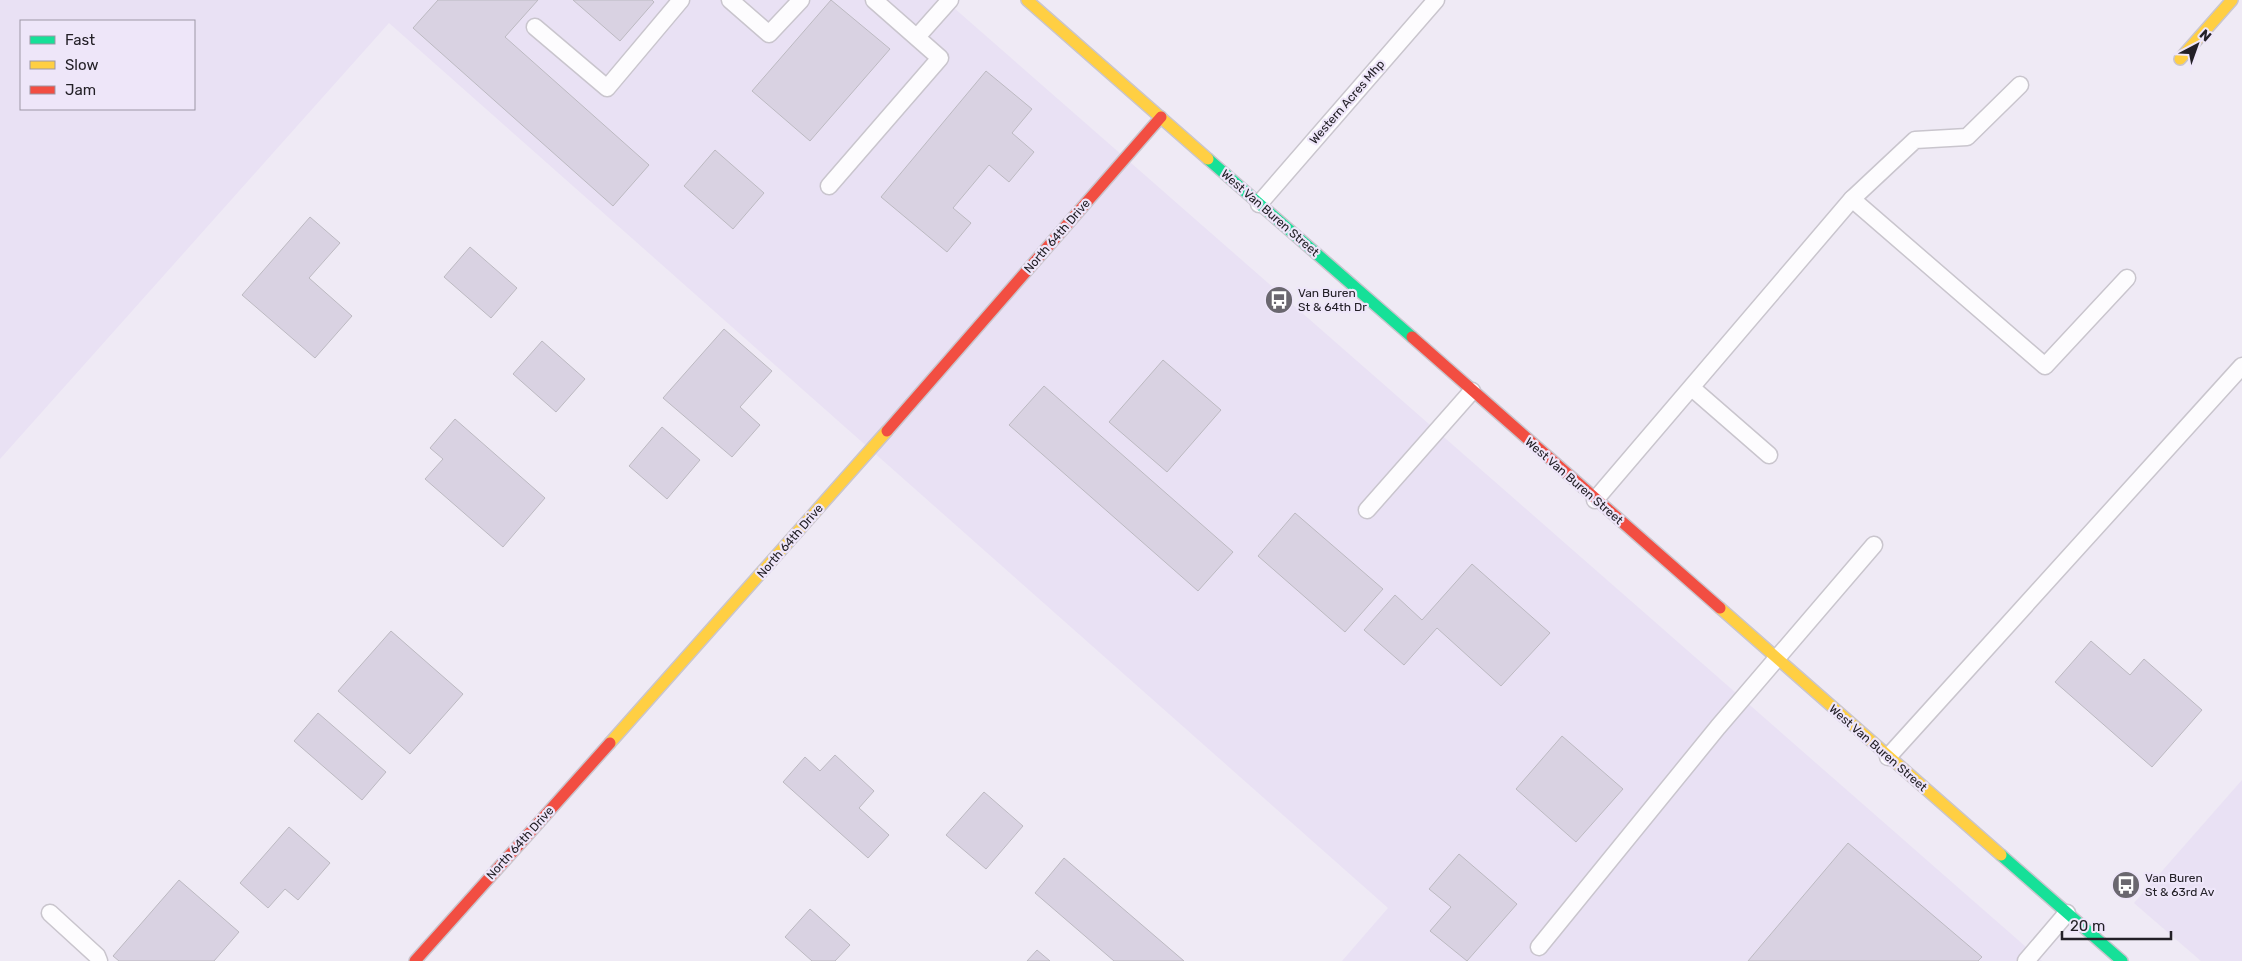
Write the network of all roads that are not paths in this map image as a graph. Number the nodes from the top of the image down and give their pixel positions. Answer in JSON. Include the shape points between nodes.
{"nodes":[{"id":1,"x":681,"y":0,"type":"edge"},
{"id":2,"x":730,"y":0,"type":"edge"},
{"id":3,"x":801,"y":0,"type":"edge"},
{"id":4,"x":874,"y":0,"type":"edge"},
{"id":5,"x":950,"y":0,"type":"edge"},
{"id":6,"x":1027,"y":0,"type":"edge"},
{"id":7,"x":1436,"y":0,"type":"edge"},
{"id":8,"x":2232,"y":0,"type":"edge"},
{"id":9,"x":535,"y":27,"type":"dead end"},
{"id":10,"x":917,"y":37,"type":"junction"},
{"id":11,"x":2180,"y":59,"type":"dead end"},
{"id":12,"x":2020,"y":85,"type":"dead end"},
{"id":13,"x":1161,"y":117,"type":"junction"},
{"id":14,"x":829,"y":186,"type":"dead end"},
{"id":15,"x":1852,"y":199,"type":"junction"},
{"id":16,"x":1259,"y":204,"type":"junction"},
{"id":17,"x":2127,"y":278,"type":"dead end"},
{"id":18,"x":2242,"y":366,"type":"edge"},
{"id":19,"x":1692,"y":388,"type":"junction"},
{"id":20,"x":1472,"y":391,"type":"junction"},
{"id":21,"x":1769,"y":455,"type":"dead end"},
{"id":22,"x":1595,"y":500,"type":"junction"},
{"id":23,"x":1367,"y":510,"type":"dead end"},
{"id":24,"x":1874,"y":546,"type":"dead end"},
{"id":25,"x":1777,"y":660,"type":"junction"},
{"id":26,"x":1888,"y":757,"type":"junction"},
{"id":27,"x":2067,"y":913,"type":"junction"},
{"id":28,"x":50,"y":914,"type":"dead end"},
{"id":29,"x":1539,"y":947,"type":"dead end"},
{"id":30,"x":99,"y":961,"type":"edge"},
{"id":31,"x":415,"y":961,"type":"edge"},
{"id":32,"x":2026,"y":961,"type":"edge"},
{"id":33,"x":2122,"y":961,"type":"edge"}],
"edges":[{"from":1,"to":9,"type":"lane","via":[[607,88]]},
{"from":2,"to":3,"type":"lane","via":[[769,34]]},
{"from":4,"to":10,"type":"lane"},
{"from":5,"to":10,"type":"lane"},
{"from":6,"to":13,"type":"main road","name":"West Van Buren Street"},
{"from":7,"to":16,"type":"lane","name":"Western Acres Mhp"},
{"from":8,"to":11,"type":"main road"},
{"from":10,"to":14,"type":"lane","via":[[940,58]]},
{"from":12,"to":15,"type":"lane","via":[[1967,136],[1915,140]]},
{"from":13,"to":16,"type":"main road","name":"West Van Buren Street"},
{"from":13,"to":31,"type":"main road","name":"North 64th Drive","via":[[739,599]]},
{"from":15,"to":17,"type":"lane","via":[[2045,366]]},
{"from":15,"to":19,"type":"lane"},
{"from":16,"to":20,"type":"main road","name":"West Van Buren Street"},
{"from":18,"to":26,"type":"lane"},
{"from":19,"to":21,"type":"lane"},
{"from":19,"to":22,"type":"lane"},
{"from":20,"to":22,"type":"main road","name":"West Van Buren Street"},
{"from":20,"to":23,"type":"lane"},
{"from":22,"to":25,"type":"main road","name":"West Van Buren Street"},
{"from":24,"to":25,"type":"lane"},
{"from":25,"to":26,"type":"main road","name":"West Van Buren Street"},
{"from":25,"to":29,"type":"lane","via":[[1718,727]]},
{"from":26,"to":27,"type":"main road","name":"West Van Buren Street"},
{"from":27,"to":32,"type":"lane"},
{"from":27,"to":33,"type":"main road","name":"West Van Buren Street"},
{"from":28,"to":30,"type":"lane"}]}
